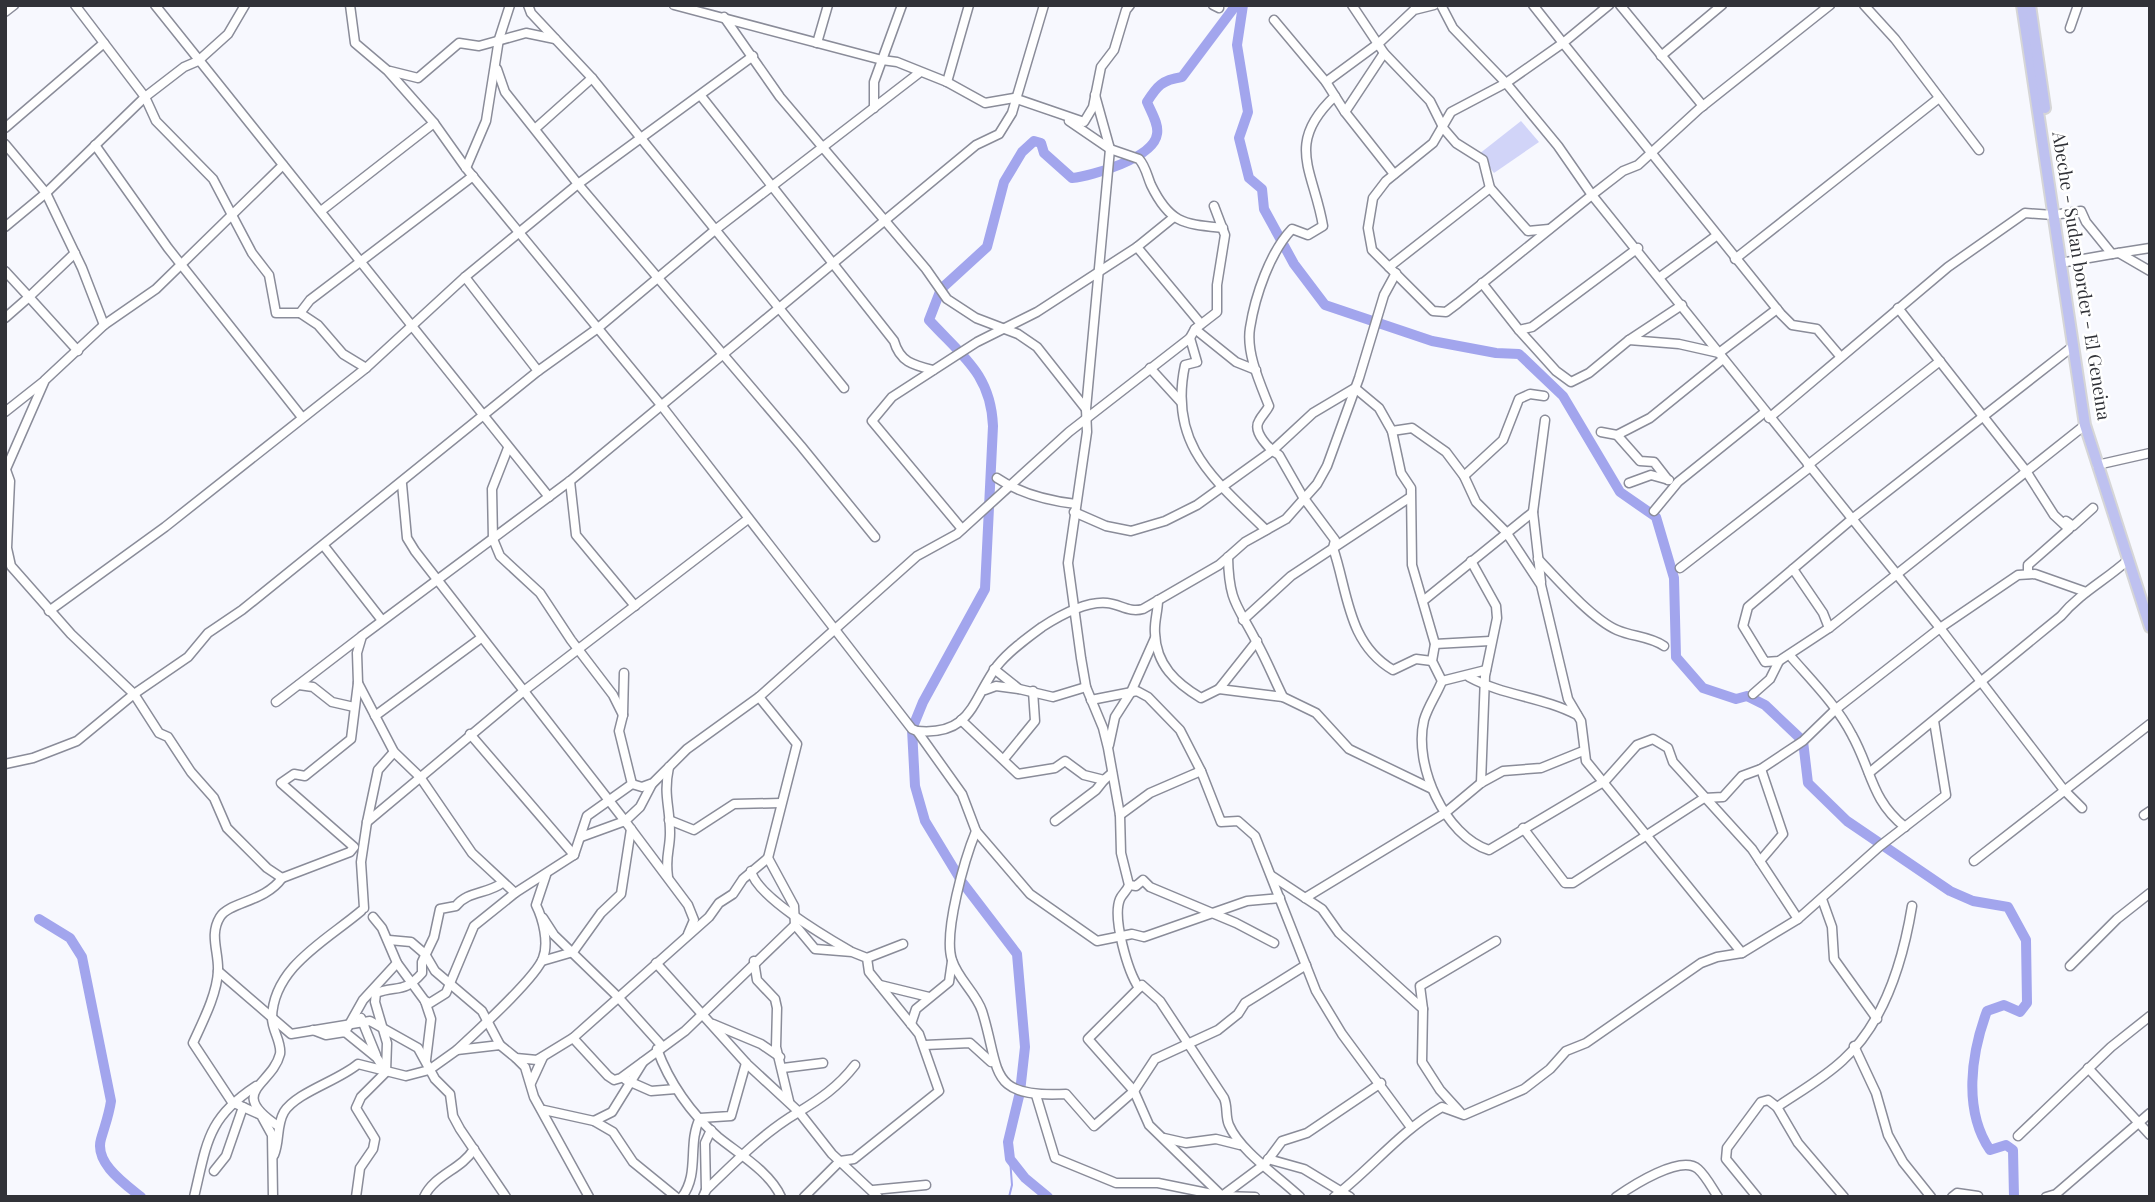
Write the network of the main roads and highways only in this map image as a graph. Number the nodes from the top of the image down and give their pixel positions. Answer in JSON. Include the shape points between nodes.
{"nodes":[{"id":1,"x":2022,"y":5,"type":"edge"},
{"id":2,"x":2030,"y":5,"type":"edge"},
{"id":3,"x":2056,"y":215,"type":"junction"},
{"id":4,"x":2083,"y":396,"type":"junction"},
{"id":5,"x":2100,"y":465,"type":"junction"},
{"id":6,"x":2116,"y":514,"type":"junction"},
{"id":7,"x":2150,"y":610,"type":"edge"},
{"id":8,"x":2150,"y":627,"type":"edge"}],
"edges":[{"from":1,"to":3,"type":"highway","name":"Abeche - Sudan border - El Geneina"},
{"from":2,"to":3,"type":"highway","name":"Abeche - Sudan border - El Geneina"},
{"from":3,"to":4,"type":"highway","name":"Abeche - Sudan border - El Geneina"},
{"from":3,"to":4,"type":"highway","name":"Abeche - Sudan border - El Geneina","via":[[2071,347]]},
{"from":4,"to":5,"type":"highway","name":"Abeche - Sudan border - El Geneina"},
{"from":4,"to":5,"type":"highway","name":"Abeche - Sudan border - El Geneina","via":[[2085,425]]},
{"from":5,"to":6,"type":"highway","name":"Abeche - Sudan border - El Geneina"},
{"from":6,"to":7,"type":"highway","name":"Abeche - Sudan border - El Geneina"},
{"from":6,"to":8,"type":"highway","name":"Abeche - Sudan border - El Geneina"}]}
